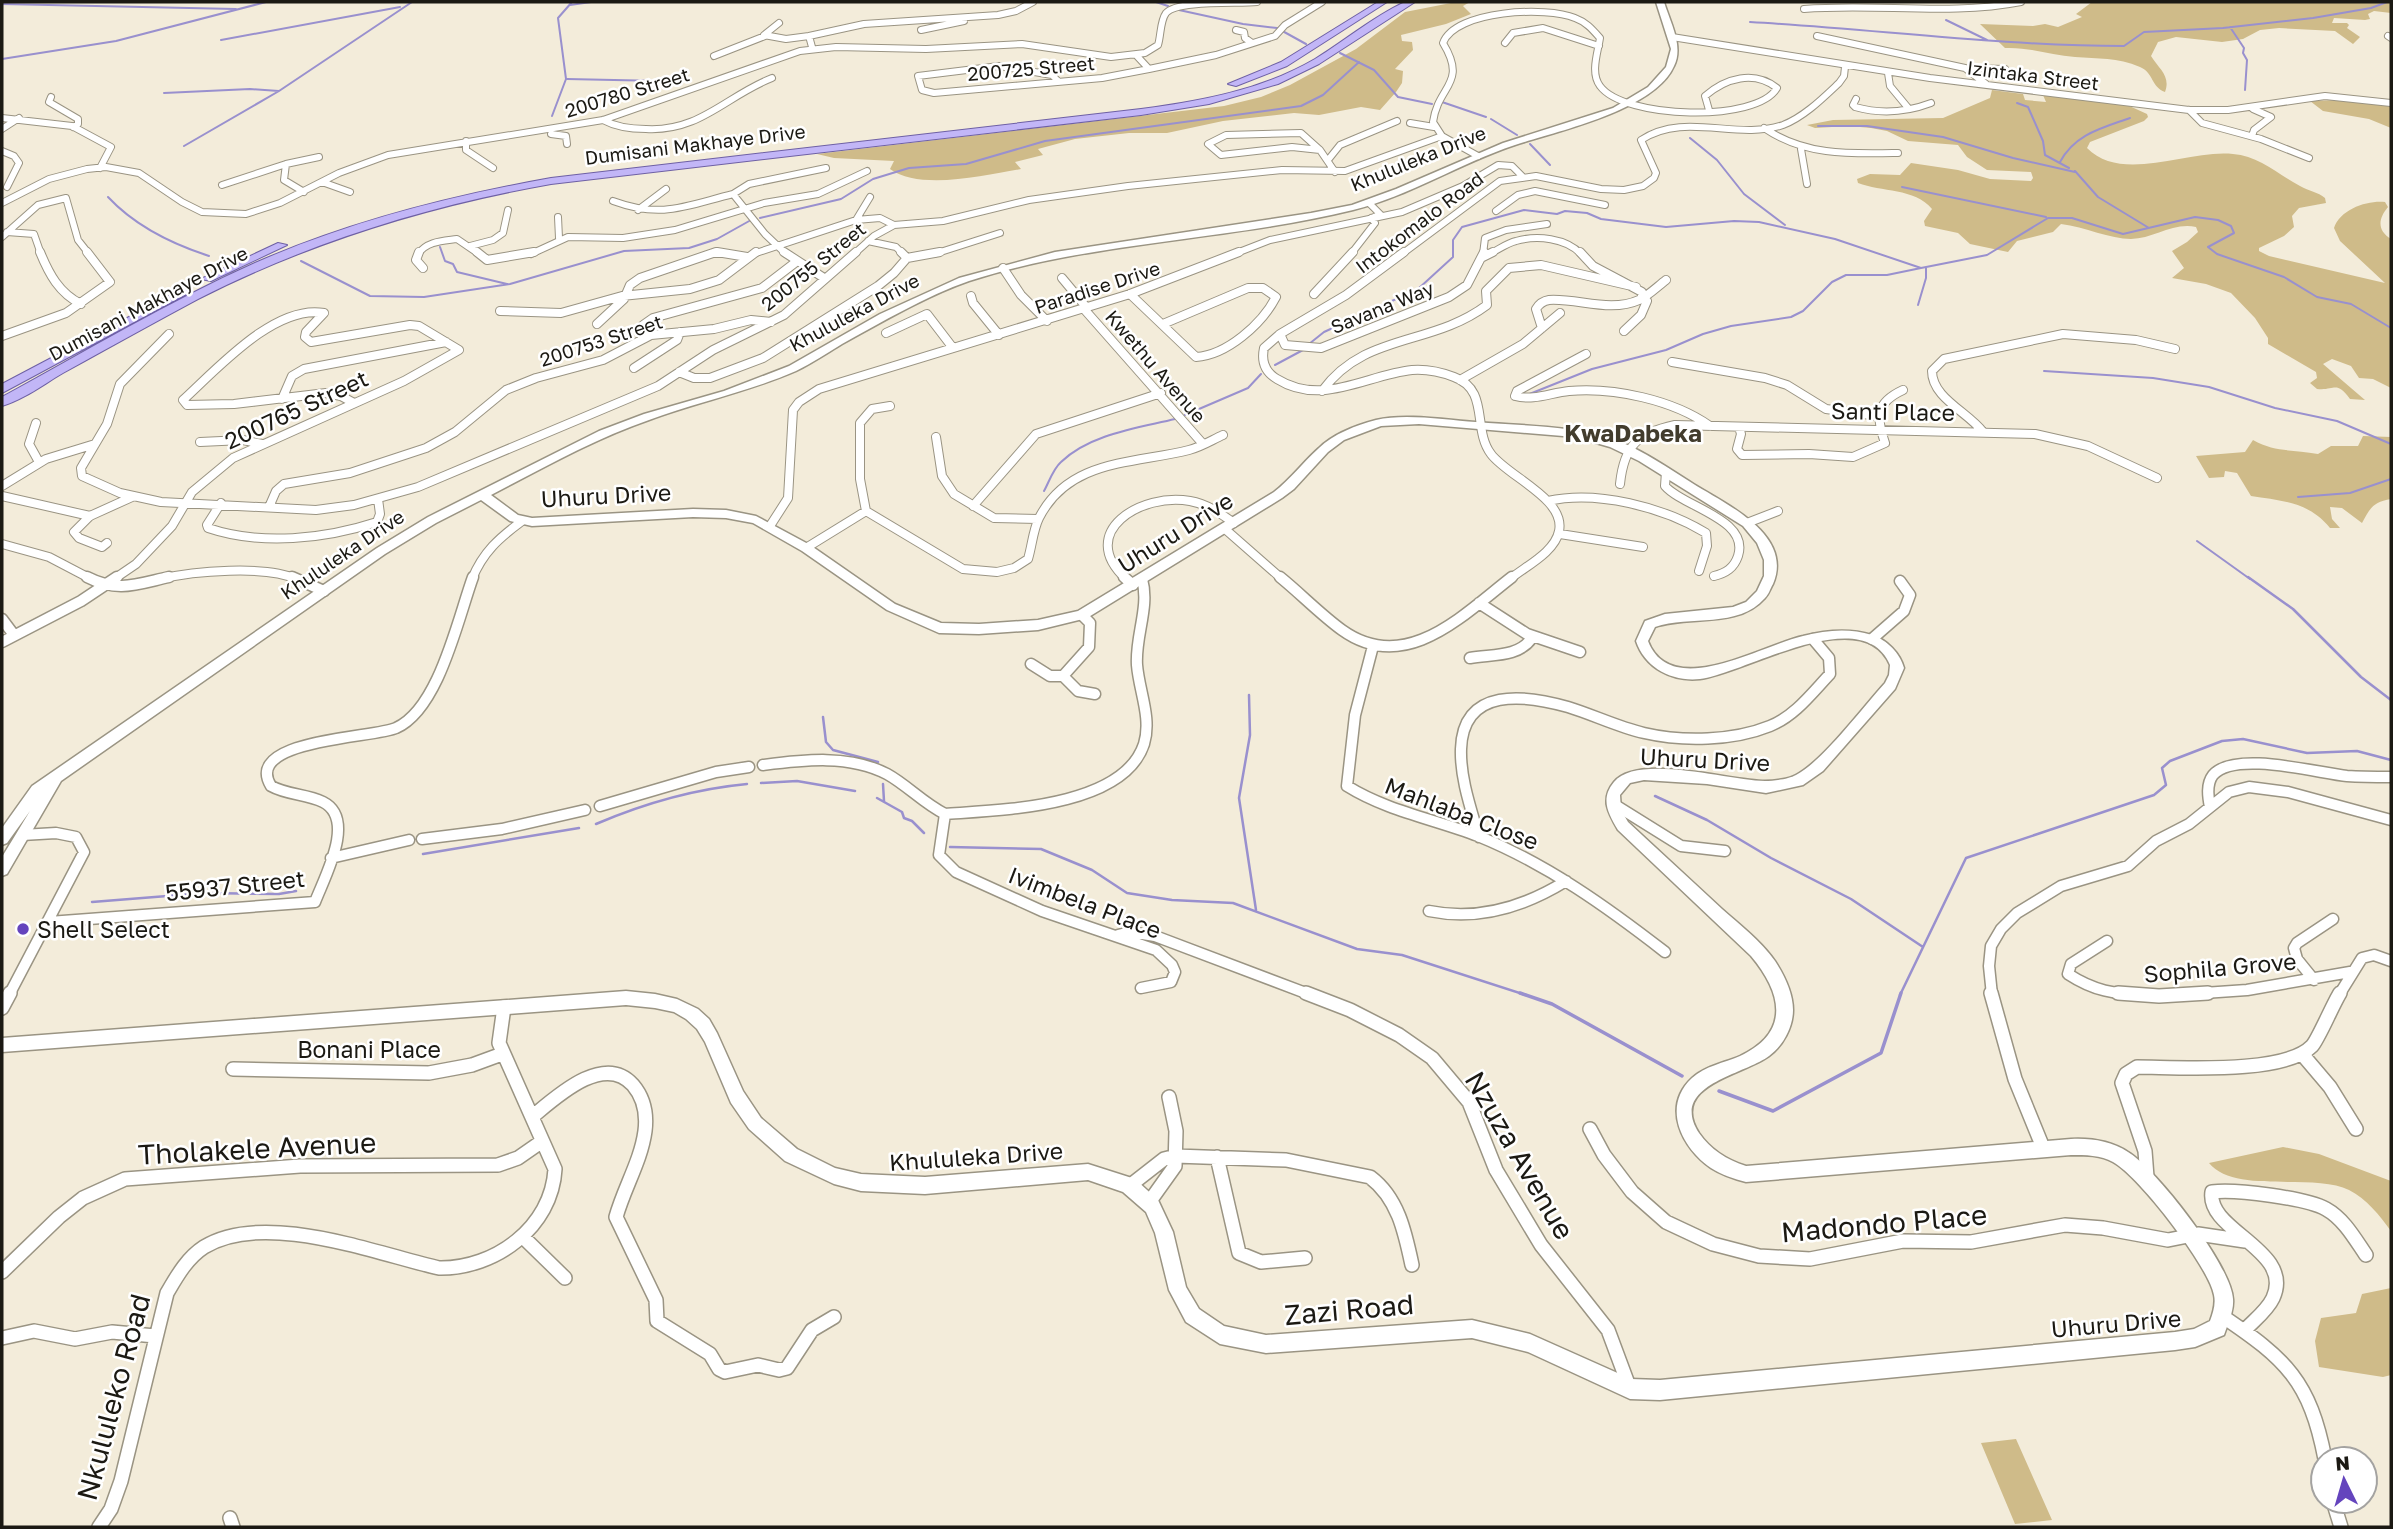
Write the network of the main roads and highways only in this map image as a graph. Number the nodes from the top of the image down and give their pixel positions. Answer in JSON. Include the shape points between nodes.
{"nodes":[{"id":1,"x":1383,"y":2,"type":"edge"},
{"id":2,"x":1411,"y":2,"type":"edge"},
{"id":3,"x":232,"y":265,"type":"junction"},
{"id":4,"x":197,"y":296,"type":"junction"},
{"id":5,"x":2,"y":378,"type":"edge"},
{"id":6,"x":2,"y":389,"type":"edge"},
{"id":7,"x":2,"y":402,"type":"edge"},
{"id":8,"x":2,"y":415,"type":"edge"}],
"edges":[{"from":1,"to":3,"type":"main road","name":"Dumisani Makhaye Drive","via":[[1284,64],[1205,91],[1140,103],[511,179],[366,214]]},
{"from":2,"to":4,"type":"main road","name":"Dumisani Makhaye Drive","via":[[1306,68],[1223,97],[1161,109],[499,190],[347,231]]},
{"from":3,"to":5,"type":"main road"},
{"from":3,"to":6,"type":"main road","name":"Dumisani Makhaye Drive"},
{"from":4,"to":7,"type":"main road","name":"Dumisani Makhaye Drive"},
{"from":4,"to":8,"type":"main road"}]}
